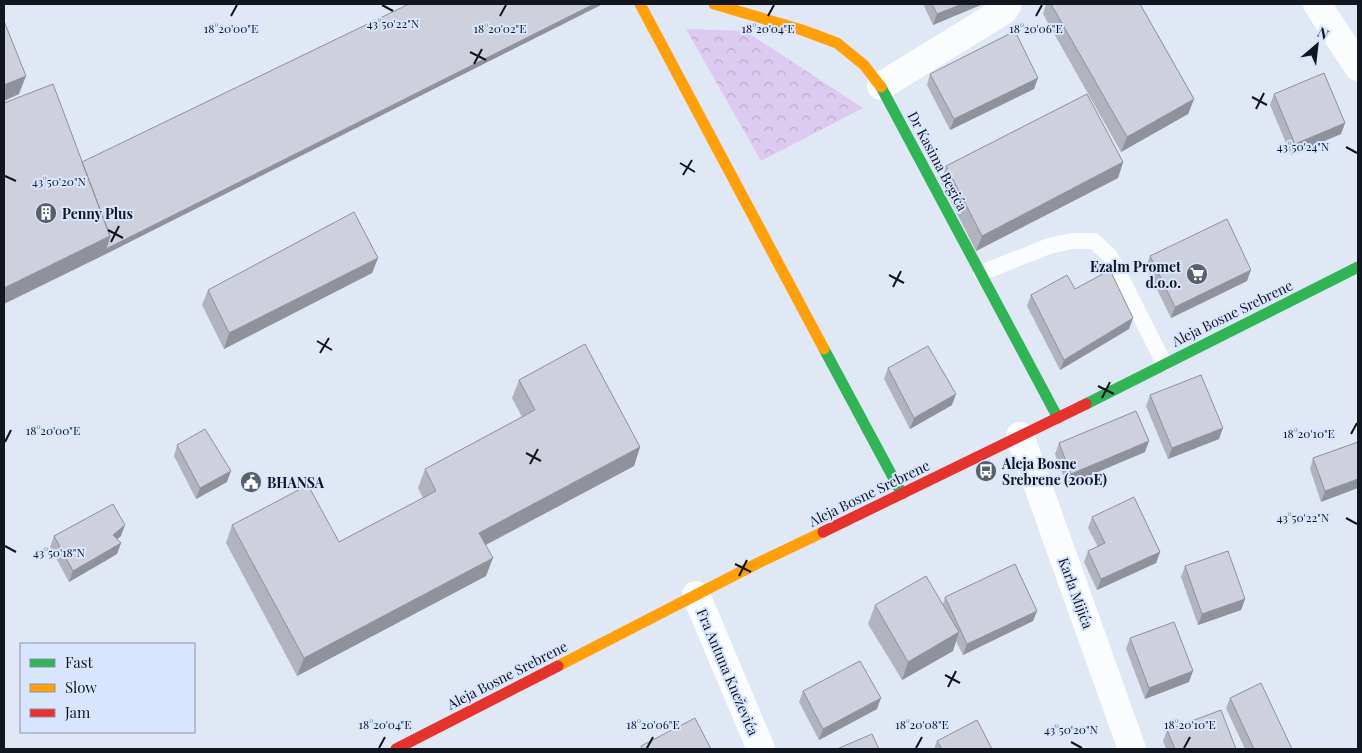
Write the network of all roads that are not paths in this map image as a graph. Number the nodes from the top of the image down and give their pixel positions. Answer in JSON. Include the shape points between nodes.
{"nodes":[{"id":1,"x":640,"y":4,"type":"edge"},
{"id":2,"x":714,"y":4,"type":"edge"},
{"id":3,"x":1008,"y":4,"type":"edge"},
{"id":4,"x":1317,"y":4,"type":"edge"},
{"id":5,"x":1358,"y":67,"type":"edge"},
{"id":6,"x":881,"y":86,"type":"junction"},
{"id":7,"x":1358,"y":267,"type":"edge"},
{"id":8,"x":981,"y":273,"type":"junction"},
{"id":9,"x":1164,"y":363,"type":"junction"},
{"id":10,"x":1058,"y":418,"type":"junction"},
{"id":11,"x":1020,"y":436,"type":"junction"},
{"id":12,"x":902,"y":494,"type":"junction"},
{"id":13,"x":696,"y":595,"type":"junction"},
{"id":14,"x":396,"y":749,"type":"edge"},
{"id":15,"x":761,"y":749,"type":"edge"},
{"id":16,"x":1132,"y":749,"type":"edge"}],
"edges":[{"from":1,"to":12,"type":"street"},
{"from":2,"to":6,"type":"street","name":"Dr Kasima Begića","via":[[837,43],[864,65]]},
{"from":3,"to":6,"type":"street","via":[[1004,11]]},
{"from":4,"to":5,"type":"street"},
{"from":6,"to":8,"type":"street","name":"Dr Kasima Begića"},
{"from":7,"to":9,"type":"street","name":"Aleja Bosne Srebrene"},
{"from":8,"to":9,"type":"lane","via":[[1049,246],[1094,241],[1110,256]]},
{"from":8,"to":10,"type":"street","name":"Dr Kasima Begića"},
{"from":9,"to":10,"type":"street","name":"Aleja Bosne Srebrene"},
{"from":10,"to":11,"type":"street","name":"Aleja Bosne Srebrene"},
{"from":11,"to":12,"type":"street","name":"Aleja Bosne Srebrene"},
{"from":11,"to":16,"type":"street","name":"Karla Mijića"},
{"from":12,"to":13,"type":"street","name":"Aleja Bosne Srebrene"},
{"from":13,"to":14,"type":"street","name":"Aleja Bosne Srebrene"},
{"from":13,"to":15,"type":"street","name":"Fra Antuna Kneževića"}]}
